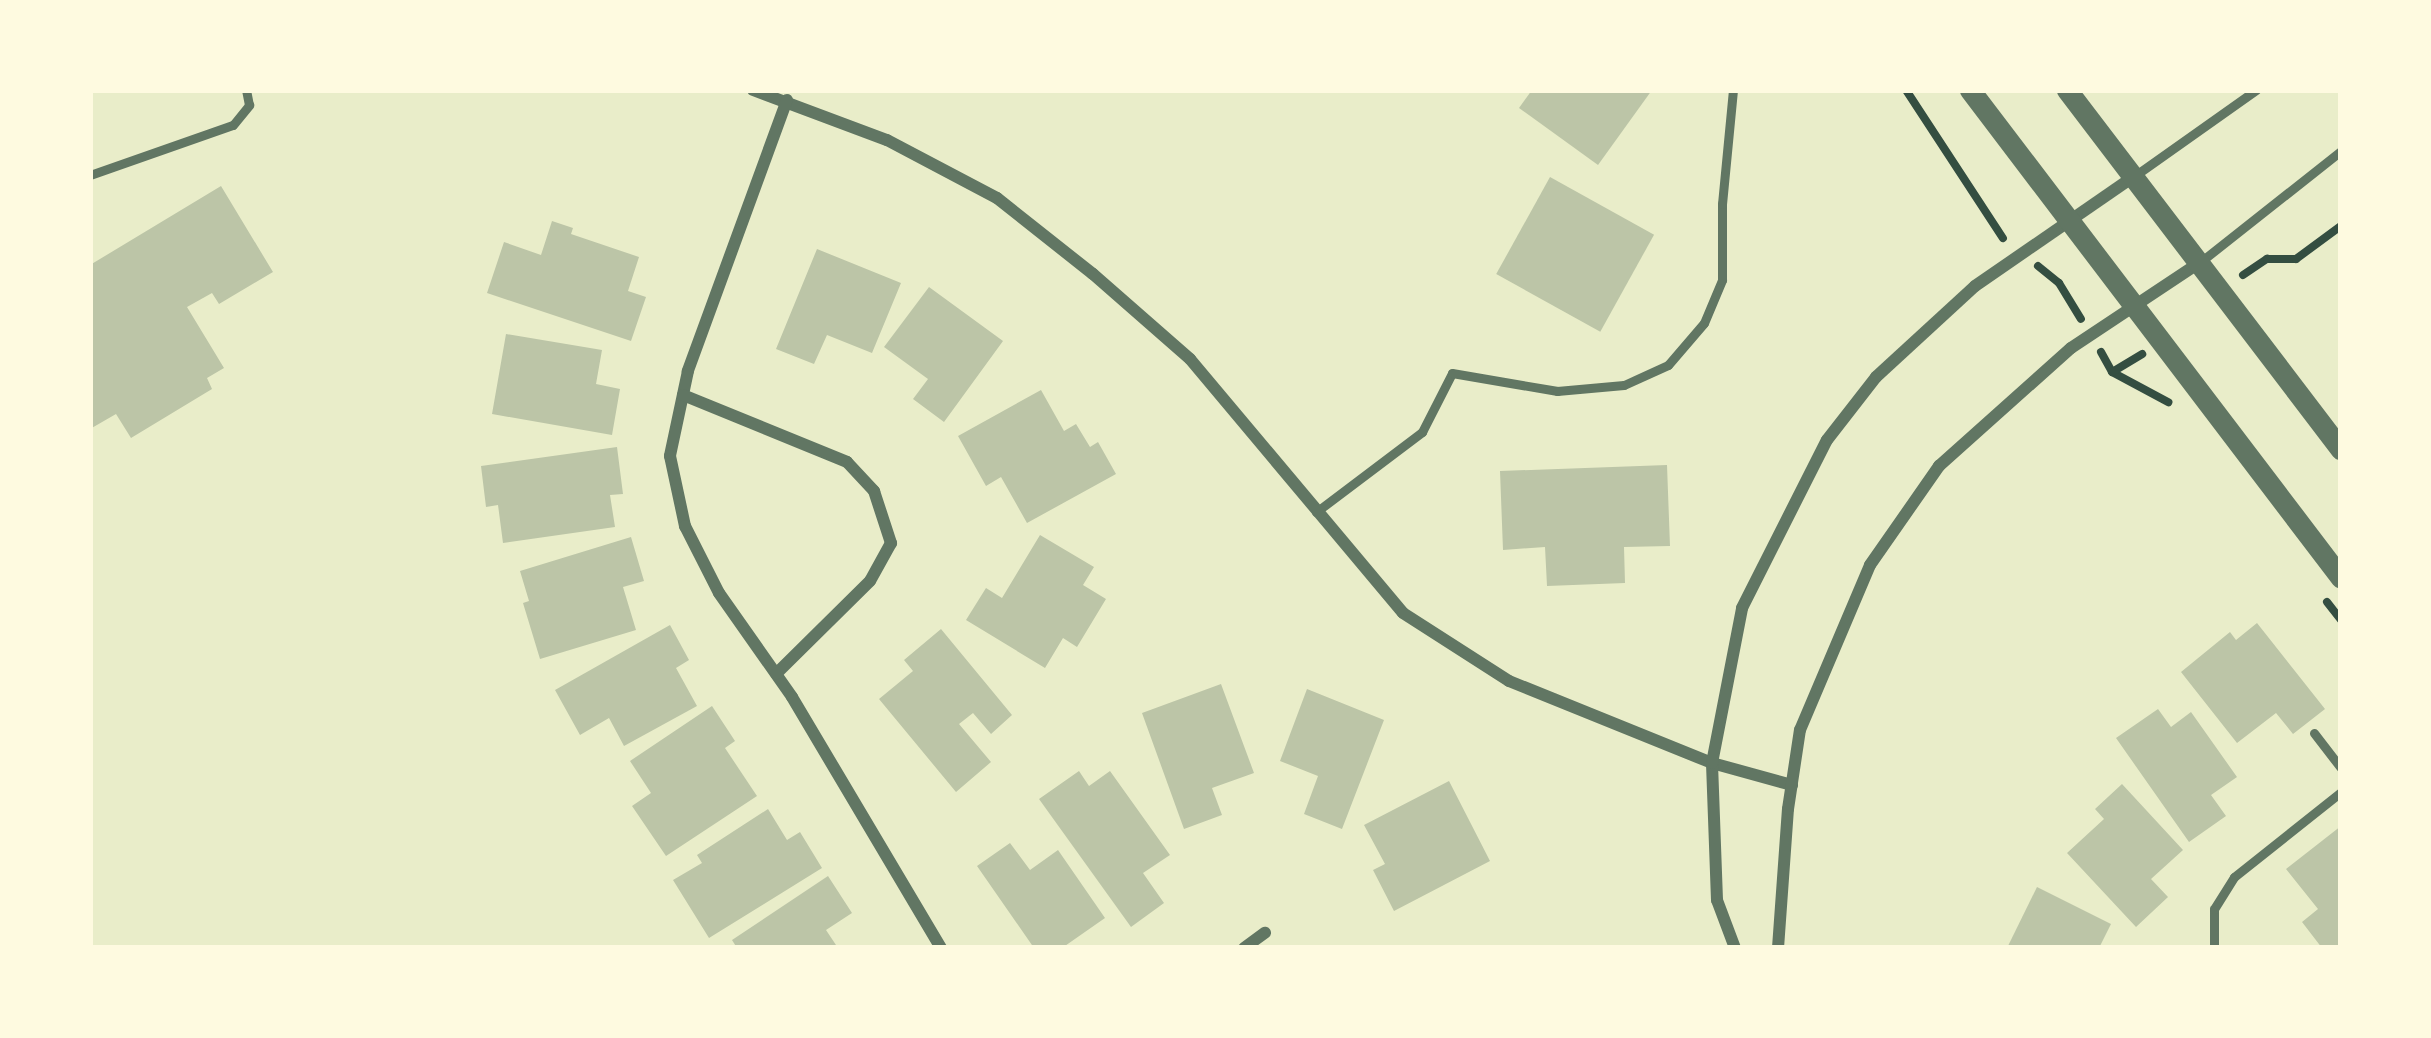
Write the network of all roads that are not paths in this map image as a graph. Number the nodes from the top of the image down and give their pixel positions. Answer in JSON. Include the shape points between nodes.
{"nodes":[{"id":1,"x":246,"y":90,"type":"edge"},
{"id":2,"x":753,"y":90,"type":"edge"},
{"id":3,"x":1733,"y":90,"type":"edge"},
{"id":4,"x":1970,"y":90,"type":"edge"},
{"id":5,"x":2067,"y":90,"type":"edge"},
{"id":6,"x":2256,"y":90,"type":"edge"},
{"id":7,"x":787,"y":100,"type":"junction"},
{"id":8,"x":2341,"y":151,"type":"edge"},
{"id":9,"x":90,"y":175,"type":"edge"},
{"id":10,"x":2133,"y":177,"type":"junction"},
{"id":11,"x":2071,"y":223,"type":"junction"},
{"id":12,"x":2199,"y":263,"type":"junction"},
{"id":13,"x":2134,"y":309,"type":"junction"},
{"id":14,"x":683,"y":395,"type":"junction"},
{"id":15,"x":2341,"y":450,"type":"edge"},
{"id":16,"x":1316,"y":512,"type":"junction"},
{"id":17,"x":2341,"y":578,"type":"edge"},
{"id":18,"x":776,"y":674,"type":"junction"},
{"id":19,"x":2314,"y":733,"type":"dead end"},
{"id":20,"x":1712,"y":763,"type":"junction"},
{"id":21,"x":2341,"y":768,"type":"edge"},
{"id":22,"x":1792,"y":785,"type":"junction"},
{"id":23,"x":2341,"y":792,"type":"edge"},
{"id":24,"x":1264,"y":933,"type":"dead end"},
{"id":25,"x":941,"y":948,"type":"edge"},
{"id":26,"x":1244,"y":948,"type":"edge"},
{"id":27,"x":1735,"y":948,"type":"edge"},
{"id":28,"x":1778,"y":948,"type":"edge"},
{"id":29,"x":2214,"y":948,"type":"edge"}],
"edges":[{"from":1,"to":9,"type":"lane","via":[[249,105],[233,125]]},
{"from":2,"to":7,"type":"street"},
{"from":3,"to":16,"type":"lane","via":[[1722,280],[1704,323],[1668,365],[1624,385],[1556,391],[1452,373],[1422,432]]},
{"from":4,"to":11,"type":"street"},
{"from":5,"to":10,"type":"street"},
{"from":6,"to":10,"type":"lane"},
{"from":7,"to":14,"type":"street"},
{"from":7,"to":16,"type":"street","via":[[887,140],[997,198],[1190,359]]},
{"from":8,"to":12,"type":"lane"},
{"from":10,"to":11,"type":"street"},
{"from":10,"to":12,"type":"street"},
{"from":11,"to":13,"type":"street"},
{"from":11,"to":20,"type":"street","via":[[2016,253],[1876,377],[1827,440],[1742,608]]},
{"from":12,"to":13,"type":"street"},
{"from":12,"to":15,"type":"street"},
{"from":13,"to":17,"type":"street"},
{"from":13,"to":22,"type":"street","via":[[2091,335],[1939,466],[1870,565],[1800,730]]},
{"from":14,"to":18,"type":"street","via":[[670,456],[685,526],[719,593]]},
{"from":14,"to":18,"type":"street","via":[[847,462],[874,491],[891,543],[870,581]]},
{"from":16,"to":20,"type":"street","via":[[1403,613],[1509,681]]},
{"from":18,"to":25,"type":"street"},
{"from":19,"to":21,"type":"lane"},
{"from":20,"to":22,"type":"street"},
{"from":20,"to":27,"type":"street","via":[[1717,900]]},
{"from":22,"to":28,"type":"street"},
{"from":23,"to":29,"type":"lane","via":[[2234,878],[2214,908]]},
{"from":24,"to":26,"type":"street"}]}
